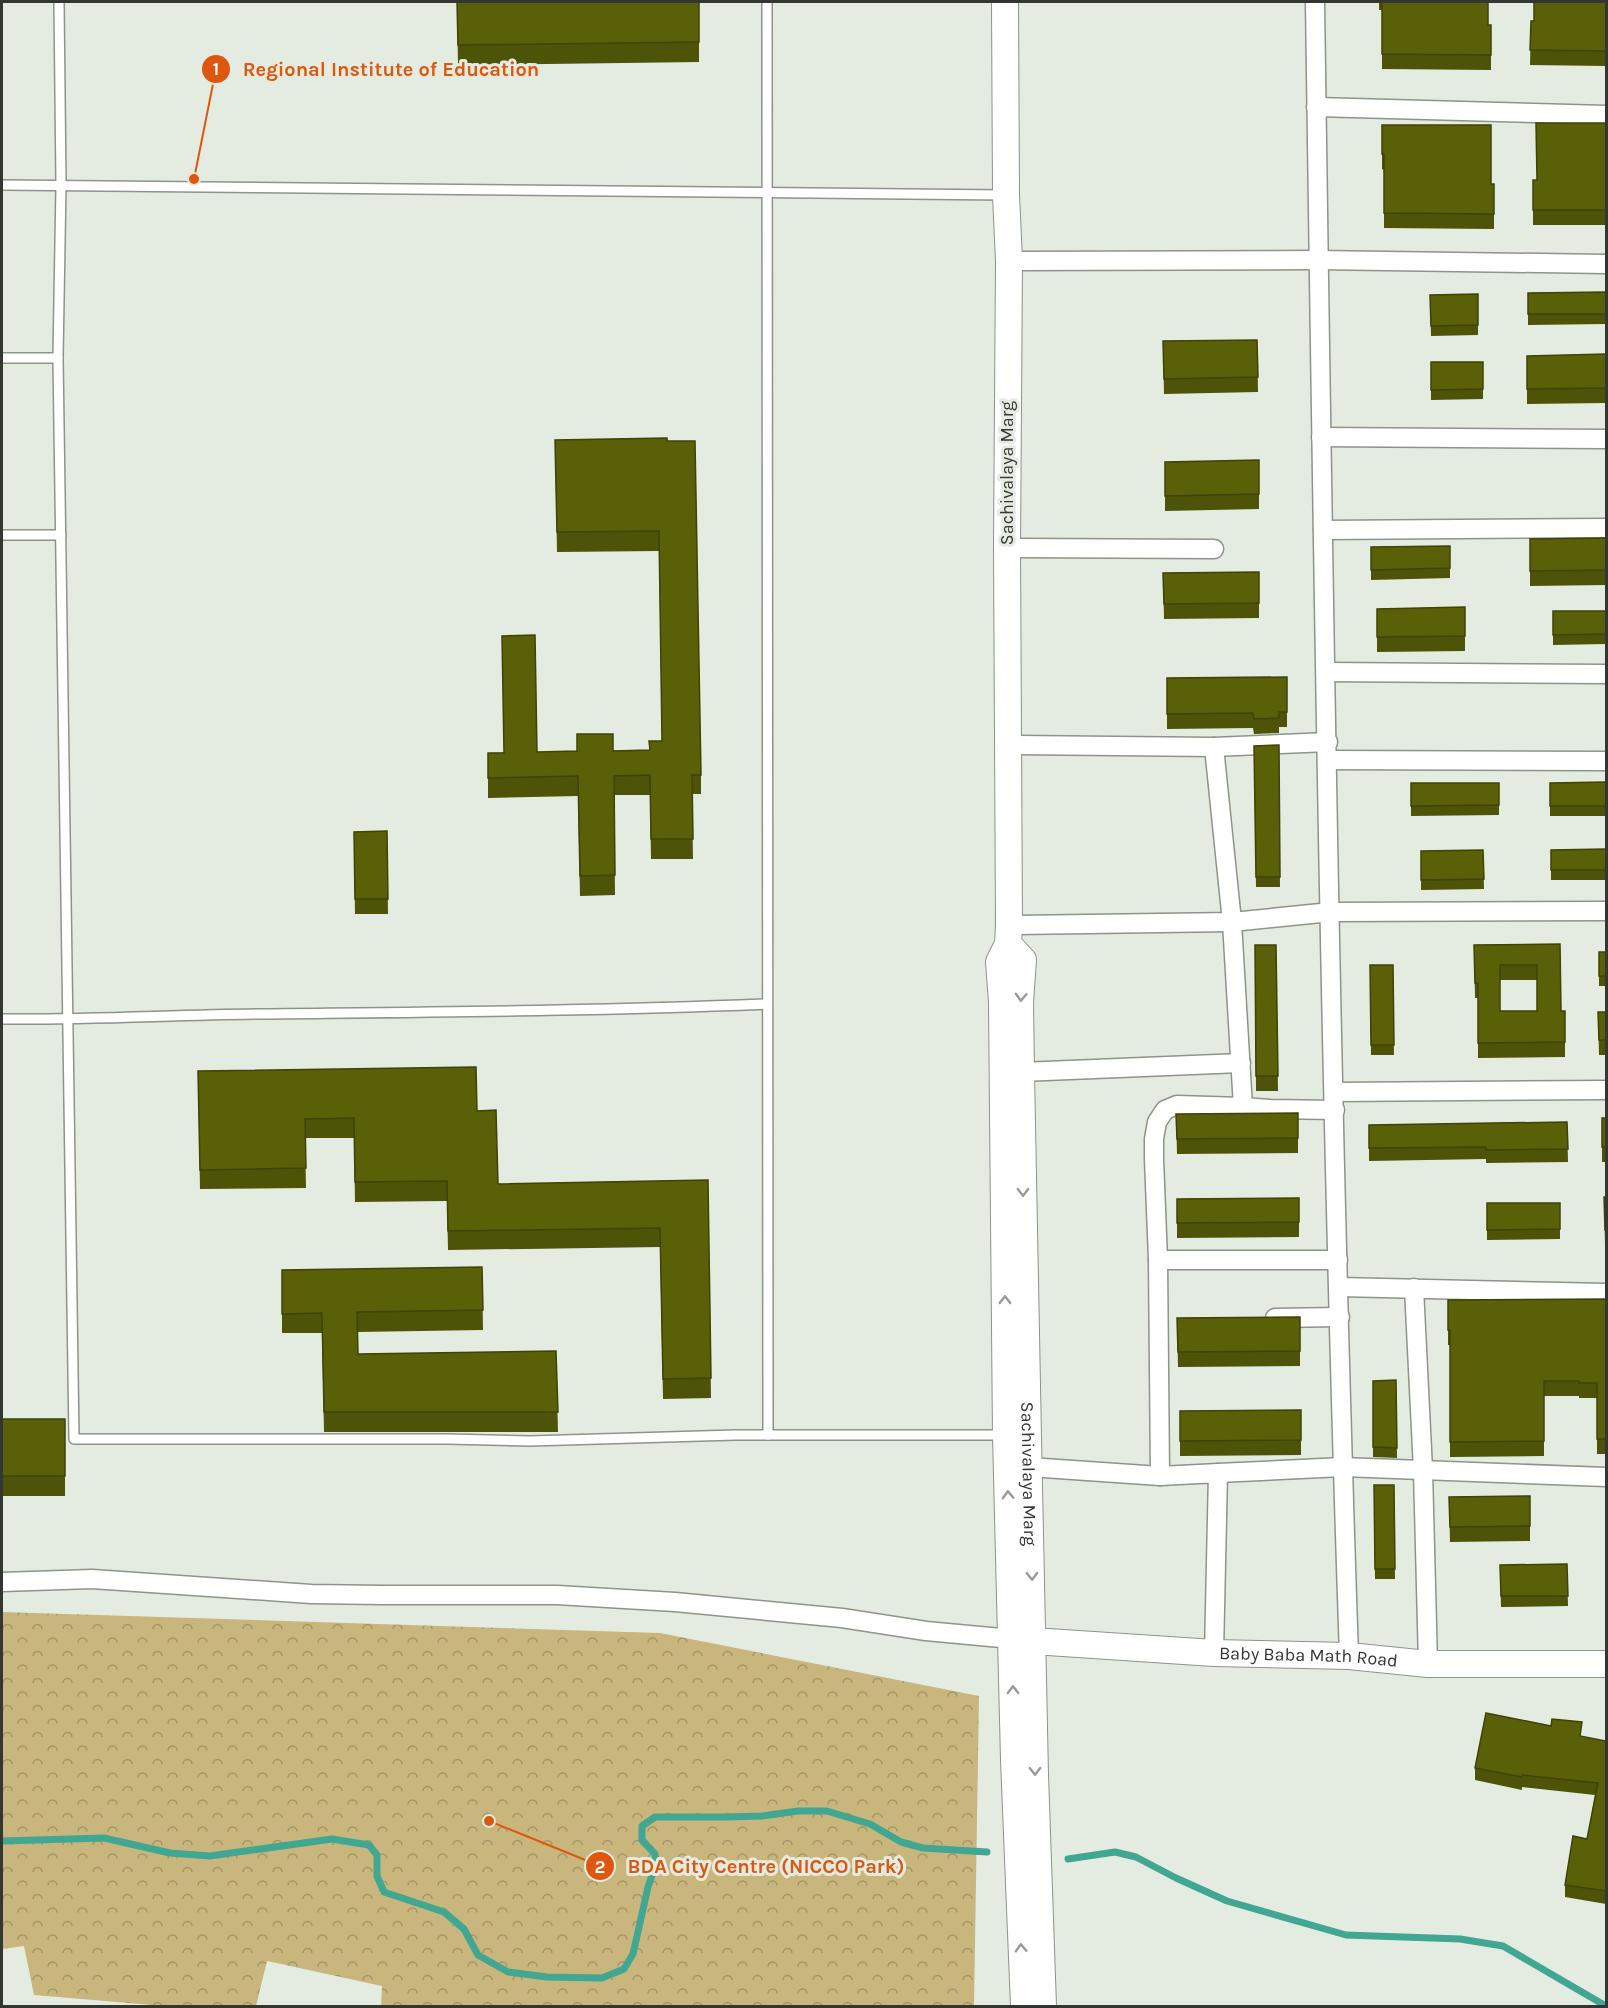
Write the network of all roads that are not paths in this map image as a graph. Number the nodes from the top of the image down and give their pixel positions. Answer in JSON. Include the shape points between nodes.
{"nodes":[{"id":1,"x":59,"y":2,"type":"edge"},
{"id":2,"x":767,"y":2,"type":"edge"},
{"id":3,"x":1005,"y":2,"type":"edge"},
{"id":4,"x":1315,"y":2,"type":"edge"},
{"id":5,"x":1316,"y":107,"type":"junction"},
{"id":6,"x":1606,"y":115,"type":"edge"},
{"id":7,"x":60,"y":185,"type":"junction"},
{"id":8,"x":2,"y":186,"type":"edge"},
{"id":9,"x":767,"y":192,"type":"junction"},
{"id":10,"x":1006,"y":195,"type":"junction"},
{"id":11,"x":1317,"y":260,"type":"junction"},
{"id":12,"x":1009,"y":261,"type":"junction"},
{"id":13,"x":1606,"y":264,"type":"edge"},
{"id":14,"x":2,"y":358,"type":"edge"},
{"id":15,"x":58,"y":358,"type":"junction"},
{"id":16,"x":1321,"y":437,"type":"junction"},
{"id":17,"x":1606,"y":439,"type":"edge"},
{"id":18,"x":1606,"y":528,"type":"edge"},
{"id":19,"x":1323,"y":531,"type":"junction"},
{"id":20,"x":2,"y":535,"type":"edge"},
{"id":21,"x":61,"y":535,"type":"junction"},
{"id":22,"x":1007,"y":548,"type":"junction"},
{"id":23,"x":1214,"y":549,"type":"dead end"},
{"id":24,"x":1326,"y":672,"type":"junction"},
{"id":25,"x":1606,"y":674,"type":"edge"},
{"id":26,"x":1008,"y":746,"type":"junction"},
{"id":27,"x":1214,"y":747,"type":"junction"},
{"id":28,"x":1328,"y":751,"type":"junction"},
{"id":29,"x":1606,"y":761,"type":"edge"},
{"id":30,"x":1606,"y":911,"type":"edge"},
{"id":31,"x":1331,"y":912,"type":"junction"},
{"id":32,"x":1232,"y":922,"type":"junction"},
{"id":33,"x":1009,"y":935,"type":"junction"},
{"id":34,"x":767,"y":1004,"type":"junction"},
{"id":35,"x":2,"y":1018,"type":"edge"},
{"id":36,"x":68,"y":1020,"type":"junction"},
{"id":37,"x":1241,"y":1063,"type":"junction"},
{"id":38,"x":1021,"y":1072,"type":"junction"},
{"id":39,"x":1606,"y":1090,"type":"edge"},
{"id":40,"x":1335,"y":1101,"type":"junction"},
{"id":41,"x":1243,"y":1107,"type":"junction"},
{"id":42,"x":1158,"y":1260,"type":"junction"},
{"id":43,"x":1338,"y":1260,"type":"junction"},
{"id":44,"x":1339,"y":1287,"type":"junction"},
{"id":45,"x":1414,"y":1288,"type":"junction"},
{"id":46,"x":1606,"y":1293,"type":"edge"},
{"id":47,"x":1340,"y":1317,"type":"junction"},
{"id":48,"x":1261,"y":1319,"type":"edge"},
{"id":49,"x":768,"y":1435,"type":"junction"},
{"id":50,"x":1006,"y":1435,"type":"junction"},
{"id":51,"x":1029,"y":1467,"type":"junction"},
{"id":52,"x":1343,"y":1467,"type":"junction"},
{"id":53,"x":1423,"y":1470,"type":"junction"},
{"id":54,"x":1218,"y":1473,"type":"junction"},
{"id":55,"x":1160,"y":1476,"type":"junction"},
{"id":56,"x":1606,"y":1477,"type":"edge"},
{"id":57,"x":2,"y":1582,"type":"edge"},
{"id":58,"x":1023,"y":1640,"type":"junction"},
{"id":59,"x":1214,"y":1653,"type":"junction"},
{"id":60,"x":1349,"y":1656,"type":"junction"},
{"id":61,"x":1428,"y":1664,"type":"junction"},
{"id":62,"x":1606,"y":1664,"type":"edge"},
{"id":63,"x":1024,"y":2007,"type":"edge"},
{"id":64,"x":1043,"y":2007,"type":"edge"}],
"edges":[{"from":1,"to":7,"type":"lane"},
{"from":2,"to":9,"type":"lane"},
{"from":3,"to":10,"type":"main road","name":"Sachivalaya Marg"},
{"from":4,"to":5,"type":"street"},
{"from":5,"to":6,"type":"street"},
{"from":5,"to":11,"type":"street"},
{"from":7,"to":8,"type":"lane"},
{"from":7,"to":9,"type":"lane"},
{"from":7,"to":15,"type":"lane"},
{"from":9,"to":10,"type":"lane"},
{"from":9,"to":34,"type":"lane"},
{"from":10,"to":12,"type":"main road","name":"Sachivalaya Marg"},
{"from":11,"to":12,"type":"street"},
{"from":11,"to":13,"type":"street"},
{"from":11,"to":16,"type":"street"},
{"from":12,"to":22,"type":"main road","name":"Sachivalaya Marg"},
{"from":14,"to":15,"type":"lane"},
{"from":15,"to":21,"type":"lane"},
{"from":16,"to":17,"type":"street"},
{"from":16,"to":19,"type":"street"},
{"from":18,"to":19,"type":"street"},
{"from":19,"to":24,"type":"street"},
{"from":20,"to":21,"type":"lane"},
{"from":21,"to":36,"type":"lane"},
{"from":22,"to":23,"type":"street"},
{"from":22,"to":26,"type":"main road","name":"Sachivalaya Marg"},
{"from":24,"to":25,"type":"street"},
{"from":24,"to":28,"type":"street"},
{"from":26,"to":27,"type":"street"},
{"from":26,"to":33,"type":"main road","name":"Sachivalaya Marg"},
{"from":27,"to":28,"type":"street"},
{"from":27,"to":32,"type":"street"},
{"from":28,"to":29,"type":"street"},
{"from":28,"to":31,"type":"street"},
{"from":30,"to":31,"type":"street"},
{"from":31,"to":32,"type":"street"},
{"from":31,"to":40,"type":"street"},
{"from":32,"to":33,"type":"street"},
{"from":32,"to":37,"type":"street"},
{"from":33,"to":38,"type":"main road","name":"Sachivalaya Marg","one_way":true,"via":[[1023,960]]},
{"from":50,"to":33,"type":"main road","name":"Sachivalaya Marg","one_way":true,"via":[[999,962]]},
{"from":34,"to":36,"type":"lane"},
{"from":34,"to":49,"type":"lane"},
{"from":35,"to":36,"type":"lane"},
{"from":36,"to":49,"type":"lane","via":[[74,1439],[530,1441]]},
{"from":37,"to":38,"type":"street"},
{"from":37,"to":41,"type":"street"},
{"from":38,"to":51,"type":"main road","name":"Sachivalaya Marg","one_way":true},
{"from":39,"to":40,"type":"street"},
{"from":40,"to":41,"type":"street","via":[[1270,1109]]},
{"from":40,"to":43,"type":"street"},
{"from":41,"to":42,"type":"street","via":[[1177,1105],[1165,1110],[1158,1122],[1154,1159]]},
{"from":42,"to":43,"type":"street"},
{"from":42,"to":55,"type":"street","via":[[1165,1320]]},
{"from":43,"to":44,"type":"street"},
{"from":44,"to":45,"type":"street"},
{"from":44,"to":47,"type":"street"},
{"from":45,"to":46,"type":"street"},
{"from":45,"to":53,"type":"street"},
{"from":47,"to":48,"type":"street"},
{"from":47,"to":52,"type":"street"},
{"from":49,"to":50,"type":"lane"},
{"from":58,"to":50,"type":"main road","name":"Sachivalaya Marg","one_way":true},
{"from":51,"to":55,"type":"street"},
{"from":51,"to":58,"type":"main road","name":"Sachivalaya Marg","one_way":true},
{"from":52,"to":53,"type":"street"},
{"from":52,"to":54,"type":"street"},
{"from":52,"to":60,"type":"street"},
{"from":53,"to":56,"type":"street"},
{"from":53,"to":61,"type":"street"},
{"from":54,"to":55,"type":"street"},
{"from":54,"to":59,"type":"street"},
{"from":57,"to":58,"type":"street","via":[[92,1579],[311,1594],[557,1594],[842,1618]]},
{"from":58,"to":59,"type":"main road","name":"Baby Baba Math Road"},
{"from":63,"to":58,"type":"main road","name":"Sachivalaya Marg","one_way":true},
{"from":58,"to":64,"type":"main road","name":"Sachivalaya Marg","one_way":true,"via":[[1036,1786]]},
{"from":59,"to":60,"type":"main road","name":"Baby Baba Math Road"},
{"from":60,"to":61,"type":"main road","name":"Baby Baba Math Road"},
{"from":61,"to":62,"type":"main road","name":"Baby Baba Math Road"}]}
